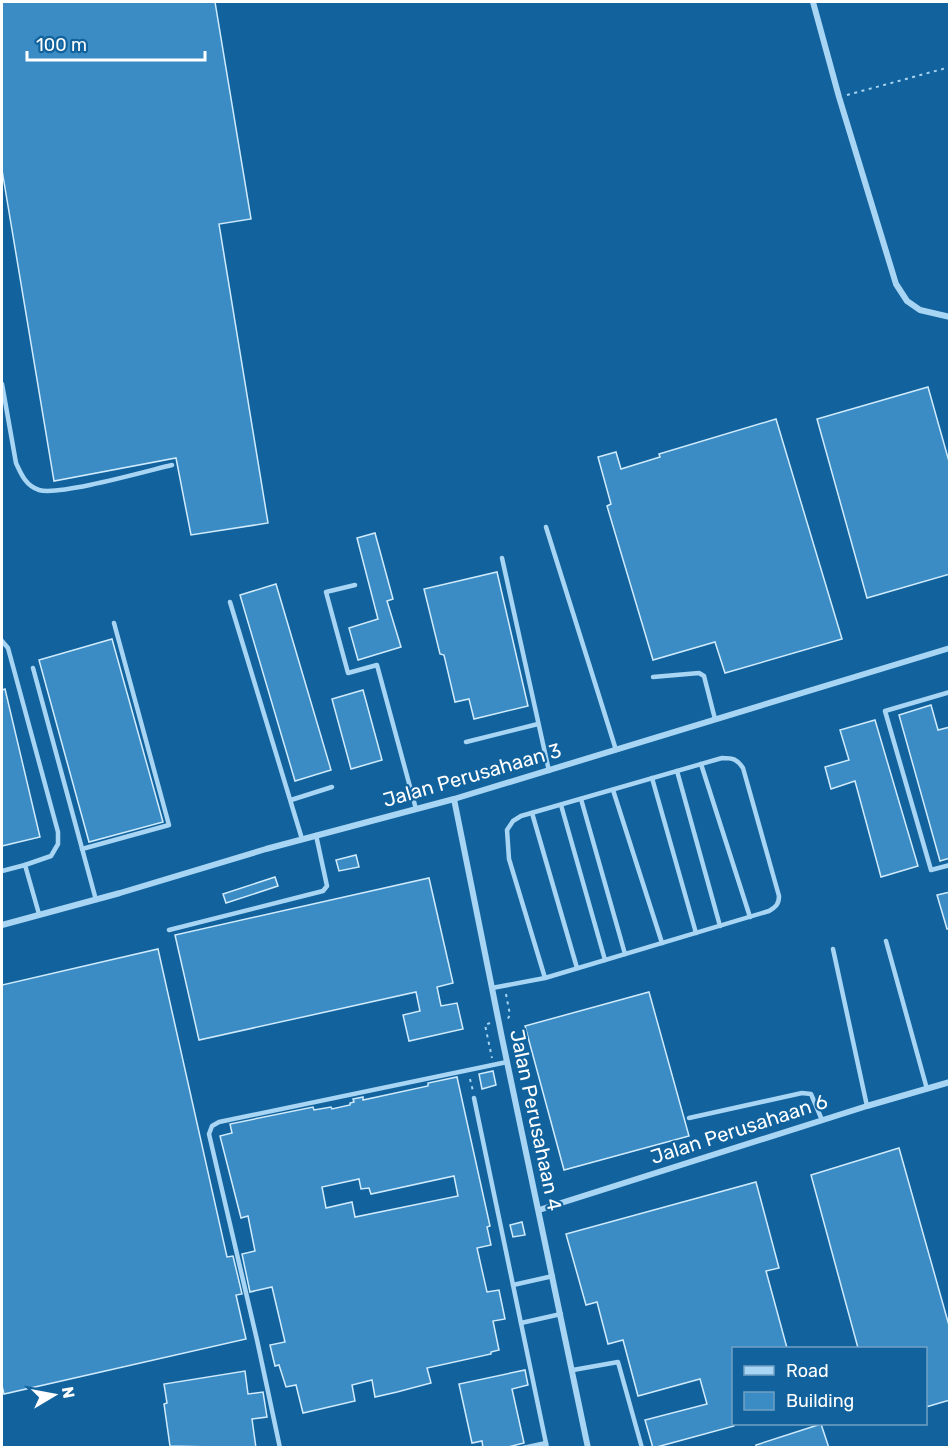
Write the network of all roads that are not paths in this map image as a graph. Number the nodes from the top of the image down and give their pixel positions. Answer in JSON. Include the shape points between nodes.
{"nodes":[{"id":1,"x":813,"y":2,"type":"edge"},
{"id":2,"x":950,"y":317,"type":"edge"},
{"id":3,"x":2,"y":384,"type":"edge"},
{"id":4,"x":172,"y":465,"type":"dead end"},
{"id":5,"x":546,"y":527,"type":"dead end"},
{"id":6,"x":502,"y":558,"type":"dead end"},
{"id":7,"x":355,"y":585,"type":"dead end"},
{"id":8,"x":230,"y":602,"type":"dead end"},
{"id":9,"x":114,"y":623,"type":"dead end"},
{"id":10,"x":2,"y":641,"type":"edge"},
{"id":11,"x":950,"y":648,"type":"edge"},
{"id":12,"x":33,"y":668,"type":"dead end"},
{"id":13,"x":653,"y":677,"type":"dead end"},
{"id":14,"x":950,"y":692,"type":"edge"},
{"id":15,"x":715,"y":719,"type":"junction"},
{"id":16,"x":538,"y":724,"type":"junction"},
{"id":17,"x":466,"y":742,"type":"dead end"},
{"id":18,"x":616,"y":750,"type":"junction"},
{"id":19,"x":701,"y":764,"type":"junction"},
{"id":20,"x":549,"y":771,"type":"junction"},
{"id":21,"x":677,"y":771,"type":"junction"},
{"id":22,"x":652,"y":778,"type":"junction"},
{"id":23,"x":332,"y":787,"type":"dead end"},
{"id":24,"x":613,"y":790,"type":"junction"},
{"id":25,"x":454,"y":799,"type":"junction"},
{"id":26,"x":581,"y":799,"type":"junction"},
{"id":27,"x":291,"y":800,"type":"junction"},
{"id":28,"x":561,"y":805,"type":"junction"},
{"id":29,"x":416,"y":809,"type":"junction"},
{"id":30,"x":532,"y":813,"type":"junction"},
{"id":31,"x":316,"y":835,"type":"junction"},
{"id":32,"x":302,"y":839,"type":"junction"},
{"id":33,"x":82,"y":849,"type":"junction"},
{"id":34,"x":25,"y":865,"type":"junction"},
{"id":35,"x":950,"y":865,"type":"edge"},
{"id":36,"x":2,"y":871,"type":"edge"},
{"id":37,"x":96,"y":900,"type":"junction"},
{"id":38,"x":39,"y":915,"type":"junction"},
{"id":39,"x":750,"y":917,"type":"junction"},
{"id":40,"x":2,"y":925,"type":"edge"},
{"id":41,"x":720,"y":926,"type":"junction"},
{"id":42,"x":169,"y":930,"type":"dead end"},
{"id":43,"x":696,"y":933,"type":"junction"},
{"id":44,"x":886,"y":941,"type":"dead end"},
{"id":45,"x":662,"y":943,"type":"junction"},
{"id":46,"x":833,"y":948,"type":"dead end"},
{"id":47,"x":625,"y":954,"type":"junction"},
{"id":48,"x":605,"y":960,"type":"junction"},
{"id":49,"x":577,"y":968,"type":"junction"},
{"id":50,"x":545,"y":978,"type":"junction"},
{"id":51,"x":492,"y":988,"type":"junction"},
{"id":52,"x":507,"y":1062,"type":"junction"},
{"id":53,"x":950,"y":1082,"type":"edge"},
{"id":54,"x":927,"y":1089,"type":"junction"},
{"id":55,"x":474,"y":1098,"type":"road end"},
{"id":56,"x":867,"y":1106,"type":"junction"},
{"id":57,"x":689,"y":1118,"type":"dead end"},
{"id":58,"x":822,"y":1120,"type":"junction"},
{"id":59,"x":539,"y":1210,"type":"junction"},
{"id":60,"x":553,"y":1276,"type":"junction"},
{"id":61,"x":513,"y":1285,"type":"junction"},
{"id":62,"x":561,"y":1314,"type":"junction"},
{"id":63,"x":521,"y":1323,"type":"junction"},
{"id":64,"x":573,"y":1370,"type":"junction"},
{"id":65,"x":546,"y":1445,"type":"edge"},
{"id":66,"x":525,"y":1447,"type":"edge"},
{"id":67,"x":280,"y":1448,"type":"edge"},
{"id":68,"x":588,"y":1448,"type":"edge"},
{"id":69,"x":642,"y":1448,"type":"edge"}],
"edges":[{"from":1,"to":2,"type":"street","via":[[896,284],[907,301],[920,309]]},
{"from":3,"to":4,"type":"lane","via":[[16,463],[21,475],[35,488],[66,489]]},
{"from":5,"to":18,"type":"lane"},
{"from":6,"to":16,"type":"lane"},
{"from":7,"to":29,"type":"lane","via":[[327,592],[348,673],[377,665]]},
{"from":8,"to":27,"type":"lane"},
{"from":9,"to":33,"type":"lane","via":[[169,825]]},
{"from":10,"to":34,"type":"lane","via":[[8,648],[58,832],[58,844],[51,856]]},
{"from":11,"to":15,"type":"street","name":"Jalan Perusahaan 3"},
{"from":12,"to":33,"type":"lane"},
{"from":13,"to":15,"type":"lane","via":[[699,673],[704,676]]},
{"from":14,"to":35,"type":"lane","via":[[885,711],[931,870]]},
{"from":15,"to":18,"type":"street","name":"Jalan Perusahaan 3"},
{"from":16,"to":17,"type":"lane"},
{"from":16,"to":20,"type":"lane"},
{"from":18,"to":20,"type":"street","name":"Jalan Perusahaan 3"},
{"from":19,"to":21,"type":"lane"},
{"from":19,"to":39,"type":"lane"},
{"from":19,"to":39,"type":"lane","via":[[732,758],[743,768],[779,896],[776,908]]},
{"from":20,"to":25,"type":"street","name":"Jalan Perusahaan 3"},
{"from":21,"to":22,"type":"lane"},
{"from":21,"to":41,"type":"lane"},
{"from":22,"to":24,"type":"lane"},
{"from":22,"to":43,"type":"lane"},
{"from":23,"to":27,"type":"lane"},
{"from":24,"to":26,"type":"lane"},
{"from":24,"to":45,"type":"lane"},
{"from":25,"to":29,"type":"street","name":"Jalan Perusahaan 3"},
{"from":25,"to":51,"type":"street","name":"Jalan Perusahaan 4"},
{"from":26,"to":28,"type":"lane"},
{"from":26,"to":47,"type":"lane"},
{"from":27,"to":32,"type":"lane"},
{"from":28,"to":30,"type":"lane"},
{"from":28,"to":48,"type":"lane"},
{"from":29,"to":31,"type":"street","name":"Jalan Perusahaan 3"},
{"from":30,"to":49,"type":"lane"},
{"from":30,"to":50,"type":"lane","via":[[513,821],[507,830],[507,843]]},
{"from":31,"to":32,"type":"street","name":"Jalan Perusahaan 3"},
{"from":31,"to":42,"type":"lane","via":[[327,886],[323,891]]},
{"from":32,"to":37,"type":"street","name":"Jalan Perusahaan 3"},
{"from":33,"to":37,"type":"lane"},
{"from":34,"to":36,"type":"lane"},
{"from":34,"to":38,"type":"lane"},
{"from":37,"to":38,"type":"street","name":"Jalan Perusahaan 3"},
{"from":38,"to":40,"type":"street","name":"Jalan Perusahaan 3"},
{"from":39,"to":41,"type":"lane"},
{"from":41,"to":43,"type":"lane"},
{"from":43,"to":45,"type":"lane"},
{"from":44,"to":54,"type":"lane"},
{"from":45,"to":47,"type":"lane"},
{"from":46,"to":56,"type":"lane"},
{"from":47,"to":48,"type":"lane"},
{"from":48,"to":49,"type":"lane"},
{"from":49,"to":50,"type":"lane"},
{"from":50,"to":51,"type":"lane"},
{"from":51,"to":52,"type":"street","name":"Jalan Perusahaan 4"},
{"from":52,"to":59,"type":"street","name":"Jalan Perusahaan 4"},
{"from":52,"to":67,"type":"lane","via":[[212,1126],[209,1134]]},
{"from":53,"to":54,"type":"street","name":"Jalan Perusahaan 6"},
{"from":54,"to":56,"type":"street","name":"Jalan Perusahaan 6"},
{"from":55,"to":61,"type":"lane"},
{"from":56,"to":58,"type":"street","name":"Jalan Perusahaan 6"},
{"from":57,"to":58,"type":"lane","via":[[802,1093],[811,1094]]},
{"from":58,"to":59,"type":"street","name":"Jalan Perusahaan 6"},
{"from":59,"to":60,"type":"street","name":"Jalan Perusahaan 4"},
{"from":60,"to":61,"type":"lane"},
{"from":60,"to":62,"type":"street","name":"Jalan Perusahaan 4"},
{"from":61,"to":63,"type":"lane"},
{"from":62,"to":63,"type":"lane"},
{"from":62,"to":64,"type":"street","name":"Jalan Perusahaan 4"},
{"from":63,"to":65,"type":"lane"},
{"from":64,"to":68,"type":"street","name":"Jalan Perusahaan 4"},
{"from":64,"to":69,"type":"lane","via":[[618,1362]]},
{"from":65,"to":66,"type":"lane"}]}
